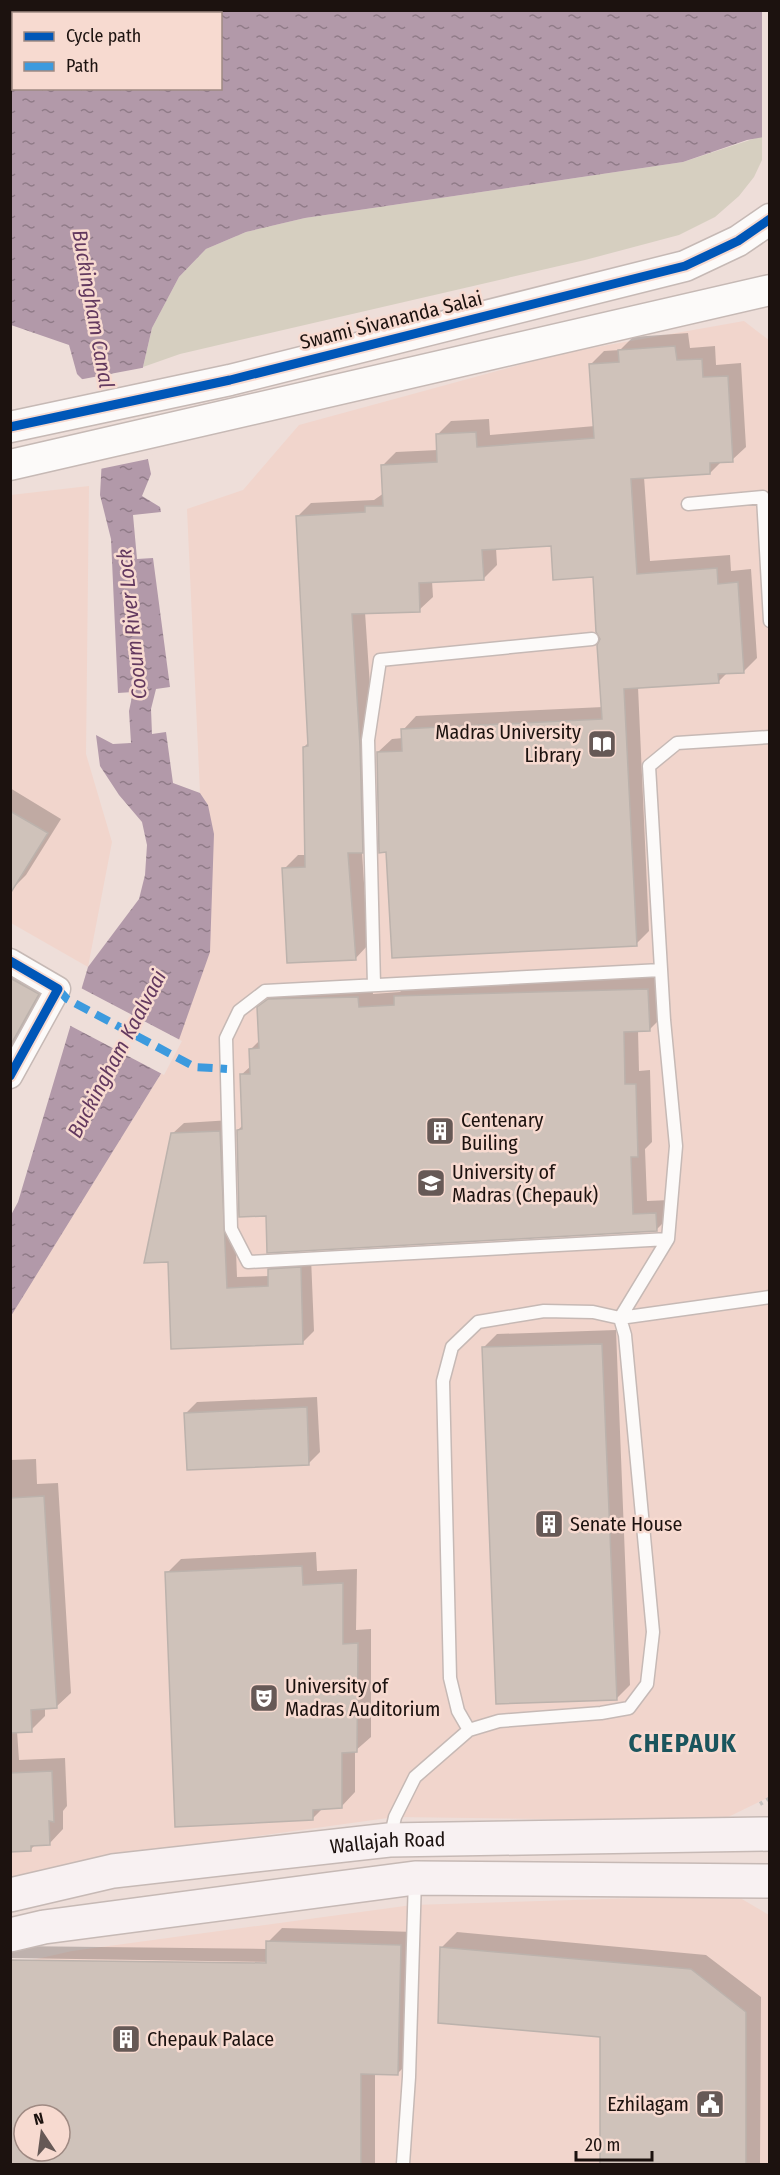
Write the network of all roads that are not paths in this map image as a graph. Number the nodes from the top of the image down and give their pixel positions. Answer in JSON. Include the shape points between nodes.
{"nodes":[{"id":1,"x":770,"y":219,"type":"edge"},
{"id":2,"x":770,"y":290,"type":"edge"},
{"id":3,"x":10,"y":427,"type":"edge"},
{"id":4,"x":10,"y":465,"type":"edge"},
{"id":5,"x":688,"y":504,"type":"dead end"},
{"id":6,"x":770,"y":621,"type":"edge"},
{"id":7,"x":592,"y":639,"type":"dead end"},
{"id":8,"x":770,"y":737,"type":"edge"},
{"id":9,"x":10,"y":961,"type":"edge"},
{"id":10,"x":661,"y":970,"type":"junction"},
{"id":11,"x":374,"y":985,"type":"junction"},
{"id":12,"x":10,"y":1076,"type":"edge"},
{"id":13,"x":668,"y":1239,"type":"junction"},
{"id":14,"x":770,"y":1297,"type":"edge"},
{"id":15,"x":620,"y":1318,"type":"junction"},
{"id":16,"x":469,"y":1730,"type":"junction"},
{"id":17,"x":770,"y":1834,"type":"edge"},
{"id":18,"x":389,"y":1840,"type":"junction"},
{"id":19,"x":415,"y":1878,"type":"junction"},
{"id":20,"x":770,"y":1881,"type":"edge"},
{"id":21,"x":10,"y":1895,"type":"edge"},
{"id":22,"x":10,"y":1935,"type":"edge"},
{"id":23,"x":403,"y":2164,"type":"edge"}],
"edges":[{"from":1,"to":3,"type":"street","name":"Swami Sivananda Salai","via":[[738,241],[685,266],[157,397]]},
{"from":2,"to":4,"type":"street"},
{"from":5,"to":6,"type":"lane","via":[[763,497]]},
{"from":7,"to":11,"type":"lane","via":[[380,660],[368,740]]},
{"from":8,"to":10,"type":"lane","via":[[677,743],[649,766]]},
{"from":9,"to":12,"type":"street","via":[[58,989]]},
{"from":10,"to":11,"type":"lane"},
{"from":10,"to":13,"type":"lane","via":[[676,1146]]},
{"from":11,"to":13,"type":"lane","via":[[265,991],[239,1011],[226,1038],[231,1229],[248,1262]]},
{"from":13,"to":15,"type":"lane"},
{"from":14,"to":15,"type":"lane"},
{"from":15,"to":16,"type":"lane","via":[[625,1335],[653,1632],[646,1684],[628,1708],[499,1721]]},
{"from":15,"to":16,"type":"lane","via":[[593,1312],[544,1311],[478,1322],[452,1347],[443,1381],[450,1678],[458,1711]]},
{"from":16,"to":18,"type":"lane","via":[[415,1777],[395,1817]]},
{"from":17,"to":18,"type":"main road","name":"Wallajah Road"},
{"from":18,"to":21,"type":"main road","name":"Wallajah Road","via":[[113,1871]]},
{"from":19,"to":20,"type":"main road","name":"Wallajah Road"},
{"from":19,"to":22,"type":"main road","name":"Wallajah Road"},
{"from":19,"to":23,"type":"lane"}]}
